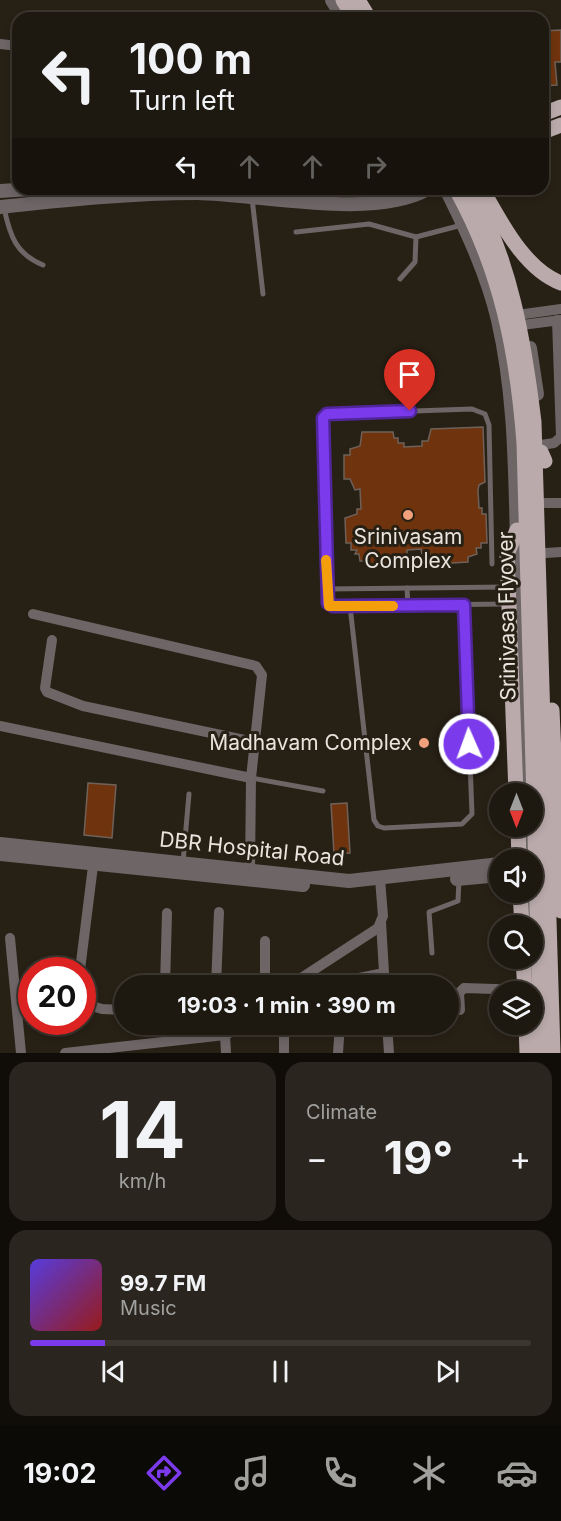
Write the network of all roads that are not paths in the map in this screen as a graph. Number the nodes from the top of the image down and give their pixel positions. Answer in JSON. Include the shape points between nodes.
{"nodes":[{"id":1,"x":150,"y":195,"type":"edge"},
{"id":2,"x":220,"y":195,"type":"edge"},
{"id":3,"x":411,"y":195,"type":"edge"},
{"id":4,"x":449,"y":195,"type":"edge"},
{"id":5,"x":459,"y":195,"type":"edge"},
{"id":6,"x":474,"y":195,"type":"edge"},
{"id":7,"x":484,"y":195,"type":"edge"},
{"id":8,"x":486,"y":195,"type":"edge"},
{"id":9,"x":252,"y":198,"type":"junction"},
{"id":10,"x":2,"y":206,"type":"edge"},
{"id":11,"x":464,"y":225,"type":"junction"},
{"id":12,"x":296,"y":232,"type":"dead end"},
{"id":13,"x":416,"y":237,"type":"junction"},
{"id":14,"x":43,"y":265,"type":"dead end"},
{"id":15,"x":400,"y":279,"type":"dead end"},
{"id":16,"x":561,"y":284,"type":"edge"},
{"id":17,"x":263,"y":294,"type":"dead end"},
{"id":18,"x":560,"y":316,"type":"edge"},
{"id":19,"x":524,"y":318,"type":"junction"},
{"id":20,"x":499,"y":324,"type":"junction"},
{"id":21,"x":560,"y":442,"type":"edge"},
{"id":22,"x":542,"y":453,"type":"junction"},
{"id":23,"x":545,"y":503,"type":"junction"},
{"id":24,"x":561,"y":503,"type":"edge"},
{"id":25,"x":517,"y":530,"type":"junction"},
{"id":26,"x":554,"y":553,"type":"edge"},
{"id":27,"x":492,"y":564,"type":"dead end"},
{"id":28,"x":519,"y":587,"type":"junction"},
{"id":29,"x":407,"y":588,"type":"junction"},
{"id":30,"x":327,"y":589,"type":"junction"},
{"id":31,"x":519,"y":604,"type":"junction"},
{"id":32,"x":464,"y":605,"type":"junction"},
{"id":33,"x":350,"y":606,"type":"junction"},
{"id":34,"x":408,"y":606,"type":"junction"},
{"id":35,"x":33,"y":614,"type":"dead end"},
{"id":36,"x":52,"y":640,"type":"dead end"},
{"id":37,"x":0,"y":726,"type":"edge"},
{"id":38,"x":254,"y":742,"type":"junction"},
{"id":39,"x":251,"y":778,"type":"junction"},
{"id":40,"x":516,"y":783,"type":"edge"},
{"id":41,"x":526,"y":783,"type":"edge"},
{"id":42,"x":555,"y":787,"type":"edge"},
{"id":43,"x":323,"y":790,"type":"dead end"},
{"id":44,"x":189,"y":794,"type":"dead end"},
{"id":45,"x":0,"y":843,"type":"edge"},
{"id":46,"x":0,"y":854,"type":"edge"},
{"id":47,"x":94,"y":857,"type":"junction"},
{"id":48,"x":183,"y":864,"type":"junction"},
{"id":49,"x":489,"y":866,"type":"edge"},
{"id":50,"x":556,"y":868,"type":"edge"},
{"id":51,"x":250,"y":871,"type":"junction"},
{"id":52,"x":489,"y":876,"type":"edge"},
{"id":53,"x":459,"y":879,"type":"junction"},
{"id":54,"x":380,"y":883,"type":"junction"},
{"id":55,"x":561,"y":911,"type":"edge"},
{"id":56,"x":219,"y":912,"type":"dead end"},
{"id":57,"x":167,"y":913,"type":"dead end"},
{"id":58,"x":381,"y":922,"type":"junction"},
{"id":59,"x":10,"y":938,"type":"dead end"},
{"id":60,"x":265,"y":941,"type":"dead end"},
{"id":61,"x":432,"y":953,"type":"dead end"},
{"id":62,"x":82,"y":957,"type":"edge"},
{"id":63,"x":384,"y":973,"type":"joint"},
{"id":64,"x":165,"y":975,"type":"edge"},
{"id":65,"x":216,"y":975,"type":"edge"},
{"id":66,"x":264,"y":975,"type":"edge"},
{"id":67,"x":306,"y":975,"type":"edge"},
{"id":68,"x":374,"y":975,"type":"edge"},
{"id":69,"x":489,"y":989,"type":"edge"},
{"id":70,"x":96,"y":1007,"type":"edge"},
{"id":71,"x":114,"y":1010,"type":"edge"},
{"id":72,"x":460,"y":1010,"type":"dead end"},
{"id":73,"x":225,"y":1035,"type":"joint"},
{"id":74,"x":284,"y":1035,"type":"edge"},
{"id":75,"x":339,"y":1035,"type":"edge"},
{"id":76,"x":386,"y":1035,"type":"edge"},
{"id":77,"x":526,"y":1035,"type":"edge"},
{"id":78,"x":531,"y":1035,"type":"edge"},
{"id":79,"x":161,"y":1048,"type":"edge"},
{"id":80,"x":104,"y":1051,"type":"edge"},
{"id":81,"x":21,"y":1053,"type":"edge"},
{"id":82,"x":65,"y":1053,"type":"edge"},
{"id":83,"x":226,"y":1053,"type":"edge"},
{"id":84,"x":284,"y":1053,"type":"edge"},
{"id":85,"x":338,"y":1053,"type":"edge"},
{"id":86,"x":389,"y":1053,"type":"edge"},
{"id":87,"x":527,"y":1053,"type":"edge"},
{"id":88,"x":532,"y":1053,"type":"edge"},
{"id":89,"x":541,"y":1053,"type":"edge"},
{"id":90,"x":553,"y":1053,"type":"edge"},
{"id":91,"x":558,"y":1053,"type":"edge"}],
"edges":[{"from":1,"to":10,"type":"street"},
{"from":2,"to":9,"type":"street"},
{"from":3,"to":9,"type":"street","via":[[373,202],[280,202]]},
{"from":4,"to":11,"type":"street"},
{"from":5,"to":89,"type":"main road","name":"Srinivasa Flyover","bridge":true,"via":[[475,224],[498,287],[520,385]]},
{"from":6,"to":90,"type":"main road","name":"Srinivasa Flyover","bridge":true,"via":[[488,221],[510,287],[523,337],[534,423]]},
{"from":7,"to":19,"type":"street","via":[[513,272]]},
{"from":8,"to":16,"type":"main road","via":[[519,249]]},
{"from":9,"to":17,"type":"lane"},
{"from":10,"to":14,"type":"lane","via":[[15,245],[27,259]]},
{"from":11,"to":13,"type":"lane"},
{"from":11,"to":20,"type":"street"},
{"from":12,"to":13,"type":"lane","via":[[369,224]]},
{"from":13,"to":15,"type":"lane","via":[[415,262]]},
{"from":18,"to":19,"type":"street"},
{"from":18,"to":21,"type":"street"},
{"from":19,"to":20,"type":"street"},
{"from":19,"to":22,"type":"street","via":[[535,372]]},
{"from":20,"to":25,"type":"street","via":[[514,414]]},
{"from":21,"to":22,"type":"street"},
{"from":22,"to":23,"type":"main road"},
{"from":22,"to":42,"type":"street"},
{"from":23,"to":24,"type":"street"},
{"from":23,"to":26,"type":"main road"},
{"from":25,"to":28,"type":"street"},
{"from":25,"to":40,"type":"main road","bridge":true,"via":[[507,554]]},
{"from":26,"to":55,"type":"main road","bridge":true},
{"from":27,"to":30,"type":"lane","via":[[489,425],[485,414],[472,409],[327,414],[321,424]]},
{"from":28,"to":29,"type":"lane"},
{"from":28,"to":31,"type":"street"},
{"from":29,"to":30,"type":"lane"},
{"from":29,"to":34,"type":"lane"},
{"from":30,"to":33,"type":"lane","via":[[329,606]]},
{"from":31,"to":32,"type":"lane"},
{"from":31,"to":41,"type":"street"},
{"from":32,"to":33,"type":"lane","via":[[472,814],[462,824],[384,828],[374,820]]},
{"from":32,"to":34,"type":"lane"},
{"from":33,"to":34,"type":"lane"},
{"from":35,"to":38,"type":"street","via":[[256,666],[262,675]]},
{"from":36,"to":38,"type":"street","via":[[47,692],[82,706]]},
{"from":37,"to":39,"type":"street"},
{"from":38,"to":39,"type":"street"},
{"from":39,"to":43,"type":"lane"},
{"from":39,"to":51,"type":"street"},
{"from":42,"to":50,"type":"street"},
{"from":44,"to":48,"type":"lane"},
{"from":45,"to":47,"type":"street","name":"DBR Hospital Road"},
{"from":46,"to":47,"type":"street","name":"DBR Hospital Road"},
{"from":47,"to":48,"type":"street","name":"DBR Hospital Road"},
{"from":47,"to":54,"type":"street","name":"DBR Hospital Road","via":[[264,883]]},
{"from":47,"to":62,"type":"street"},
{"from":48,"to":51,"type":"street","name":"DBR Hospital Road"},
{"from":49,"to":54,"type":"street","name":"DBR Hospital Road"},
{"from":50,"to":91,"type":"street"},
{"from":51,"to":54,"type":"street","name":"DBR Hospital Road"},
{"from":52,"to":53,"type":"street","name":"DBR Hospital Road"},
{"from":53,"to":54,"type":"street","name":"DBR Hospital Road"},
{"from":53,"to":61,"type":"lane","via":[[458,901],[429,912]]},
{"from":54,"to":58,"type":"street"},
{"from":56,"to":65,"type":"street"},
{"from":57,"to":64,"type":"street"},
{"from":58,"to":63,"type":"street"},
{"from":58,"to":67,"type":"street","via":[[378,928]]},
{"from":59,"to":81,"type":"street"},
{"from":60,"to":66,"type":"street"},
{"from":63,"to":68,"type":"street"},
{"from":69,"to":72,"type":"street","via":[[464,988],[459,993]]},
{"from":70,"to":71,"type":"street"},
{"from":73,"to":79,"type":"street"},
{"from":73,"to":83,"type":"street"},
{"from":74,"to":84,"type":"street"},
{"from":75,"to":85,"type":"street"},
{"from":76,"to":86,"type":"street"},
{"from":77,"to":87,"type":"main road"},
{"from":78,"to":88,"type":"street"},
{"from":79,"to":80,"type":"street"},
{"from":80,"to":82,"type":"street"}]}
